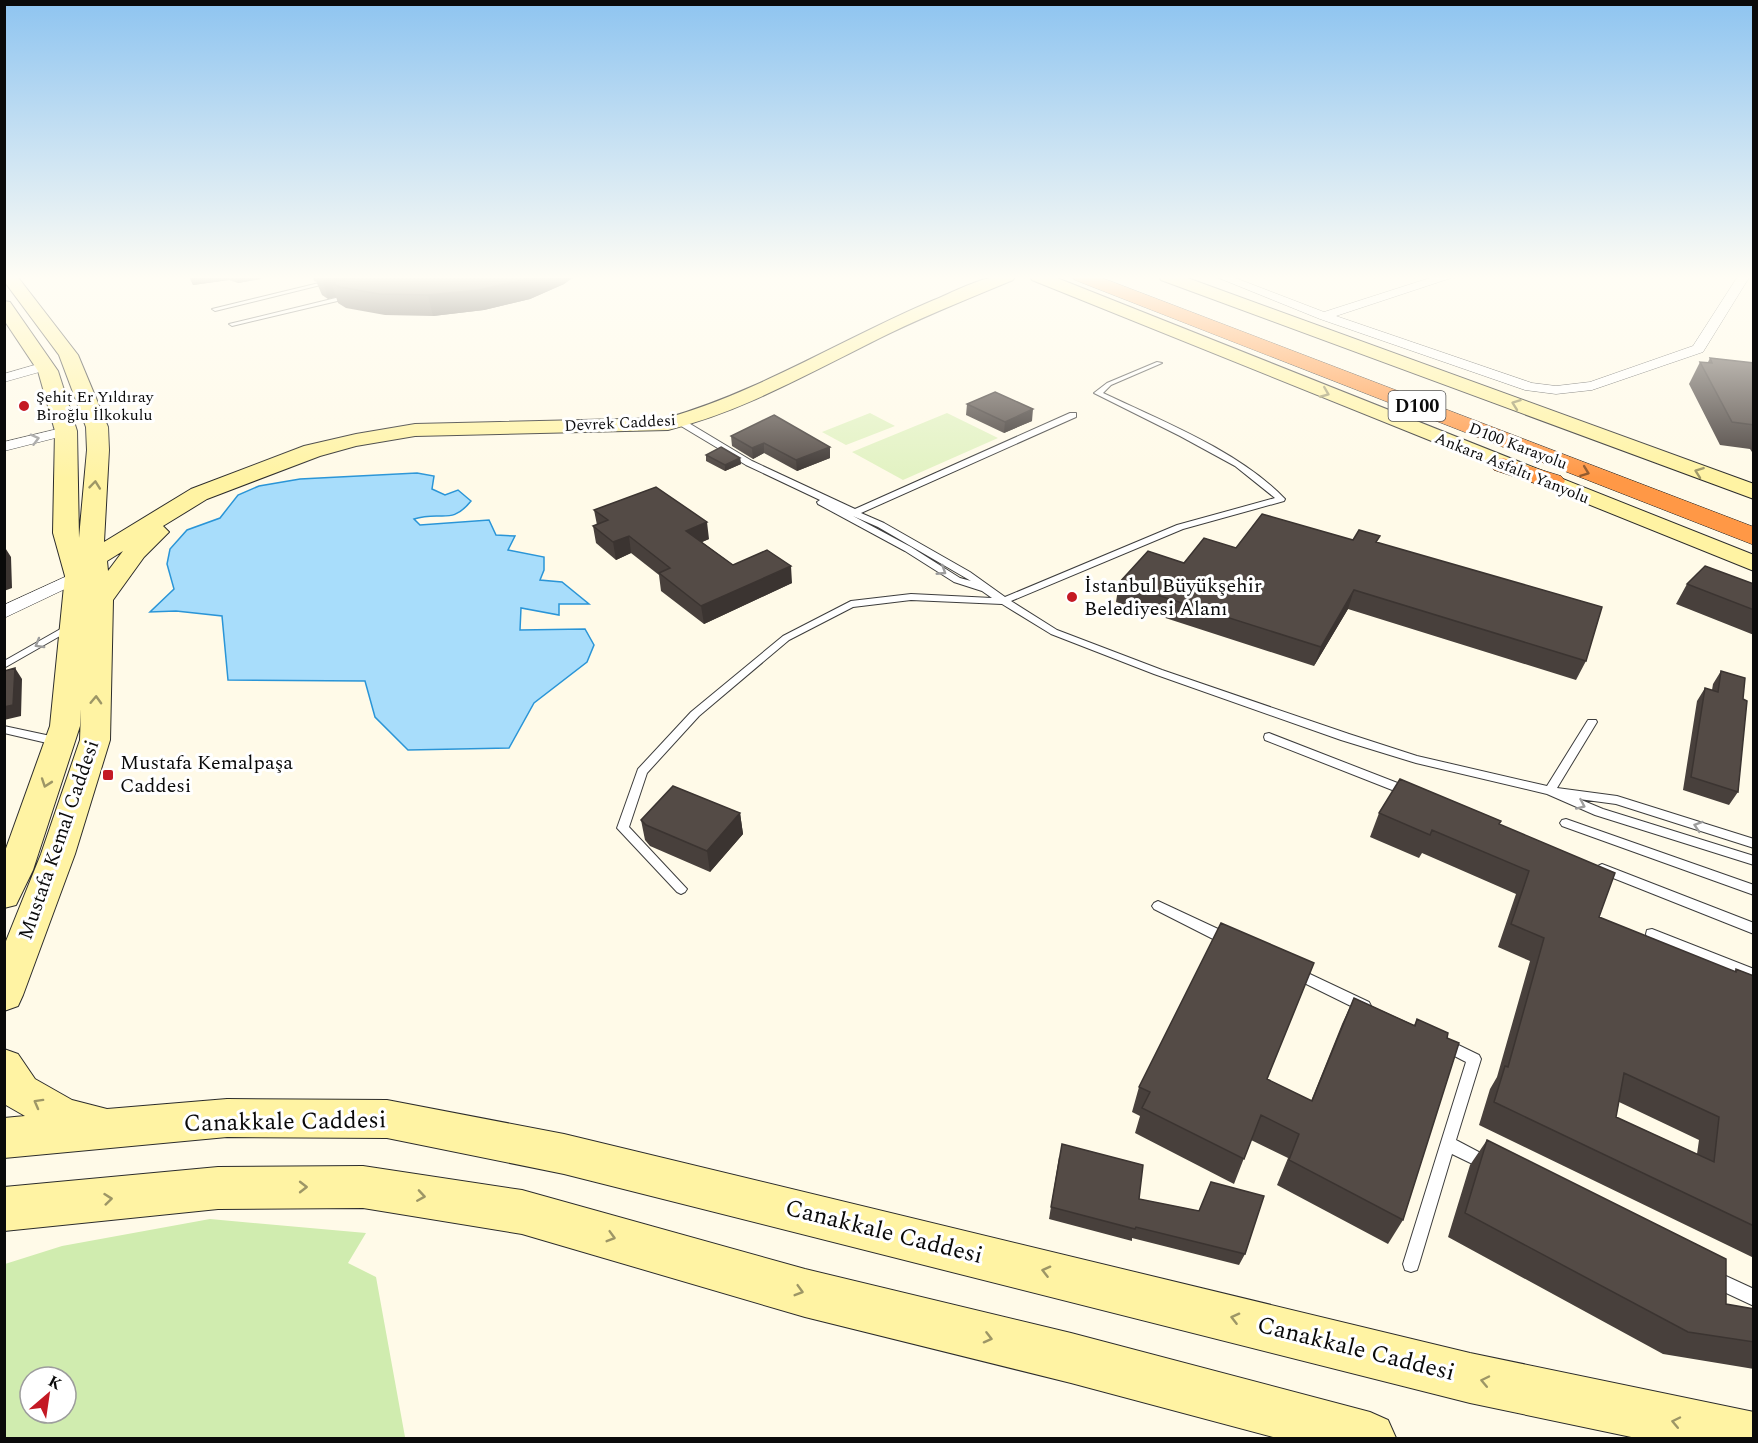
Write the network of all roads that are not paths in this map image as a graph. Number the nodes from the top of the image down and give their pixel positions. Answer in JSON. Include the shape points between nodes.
{"nodes":[{"id":1,"x":30,"y":343,"type":"edge"},
{"id":2,"x":59,"y":343,"type":"edge"},
{"id":3,"x":853,"y":343,"type":"edge"},
{"id":4,"x":1204,"y":343,"type":"edge"},
{"id":5,"x":1255,"y":343,"type":"edge"},
{"id":6,"x":1295,"y":343,"type":"edge"},
{"id":7,"x":1352,"y":343,"type":"edge"},
{"id":8,"x":1403,"y":343,"type":"edge"},
{"id":9,"x":1702,"y":343,"type":"edge"},
{"id":10,"x":1159,"y":363,"type":"dead end"},
{"id":11,"x":45,"y":366,"type":"junction"},
{"id":12,"x":4,"y":378,"type":"edge"},
{"id":13,"x":1073,"y":415,"type":"dead end"},
{"id":14,"x":679,"y":421,"type":"junction"},
{"id":15,"x":66,"y":431,"type":"junction"},
{"id":16,"x":4,"y":447,"type":"edge"},
{"id":17,"x":1503,"y":465,"type":"junction"},
{"id":18,"x":245,"y":475,"type":"junction"},
{"id":19,"x":1754,"y":492,"type":"edge"},
{"id":20,"x":851,"y":514,"type":"junction"},
{"id":21,"x":1754,"y":516,"type":"edge"},
{"id":22,"x":157,"y":519,"type":"junction"},
{"id":23,"x":91,"y":524,"type":"junction"},
{"id":24,"x":1754,"y":537,"type":"edge"},
{"id":25,"x":1754,"y":550,"type":"edge"},
{"id":26,"x":1754,"y":564,"type":"edge"},
{"id":27,"x":86,"y":567,"type":"junction"},
{"id":28,"x":100,"y":600,"type":"junction"},
{"id":29,"x":1004,"y":601,"type":"junction"},
{"id":30,"x":4,"y":613,"type":"edge"},
{"id":31,"x":74,"y":624,"type":"junction"},
{"id":32,"x":4,"y":664,"type":"edge"},
{"id":33,"x":1592,"y":722,"type":"dead end"},
{"id":34,"x":4,"y":729,"type":"edge"},
{"id":35,"x":1269,"y":737,"type":"dead end"},
{"id":36,"x":60,"y":742,"type":"junction"},
{"id":37,"x":1550,"y":791,"type":"junction"},
{"id":38,"x":1424,"y":798,"type":"edge"},
{"id":39,"x":1566,"y":823,"type":"dead end"},
{"id":40,"x":1754,"y":844,"type":"edge"},
{"id":41,"x":15,"y":845,"type":"edge"},
{"id":42,"x":1754,"y":861,"type":"edge"},
{"id":43,"x":1588,"y":864,"type":"edge"},
{"id":44,"x":681,"y":889,"type":"dead end"},
{"id":45,"x":1754,"y":890,"type":"edge"},
{"id":46,"x":4,"y":895,"type":"edge"},
{"id":47,"x":1158,"y":906,"type":"dead end"},
{"id":48,"x":1754,"y":929,"type":"edge"},
{"id":49,"x":1652,"y":934,"type":"dead end"},
{"id":50,"x":1242,"y":947,"type":"edge"},
{"id":51,"x":1285,"y":967,"type":"edge"},
{"id":52,"x":1754,"y":975,"type":"edge"},
{"id":53,"x":4,"y":995,"type":"edge"},
{"id":54,"x":1379,"y":1013,"type":"edge"},
{"id":55,"x":1432,"y":1038,"type":"edge"},
{"id":56,"x":4,"y":1067,"type":"edge"},
{"id":57,"x":113,"y":1128,"type":"junction"},
{"id":58,"x":4,"y":1138,"type":"edge"},
{"id":59,"x":1447,"y":1143,"type":"junction"},
{"id":60,"x":1500,"y":1170,"type":"edge"},
{"id":61,"x":50,"y":1205,"type":"junction"},
{"id":62,"x":4,"y":1209,"type":"edge"},
{"id":63,"x":4,"y":1228,"type":"edge"},
{"id":64,"x":1411,"y":1264,"type":"dead end"},
{"id":65,"x":1701,"y":1271,"type":"edge"},
{"id":66,"x":1754,"y":1298,"type":"edge"},
{"id":67,"x":1370,"y":1438,"type":"edge"},
{"id":68,"x":1754,"y":1438,"type":"edge"}],
"edges":[{"from":1,"to":11,"type":"street","name":"Mustafa Kemal Caddesi"},
{"from":23,"to":2,"type":"street","name":"Mustafa Kemal Caddesi","one_way":true,"via":[[99,450],[97,427],[68,355]]},
{"from":3,"to":14,"type":"street","name":"Devrek Caddesi","via":[[753,393]]},
{"from":4,"to":17,"type":"street","name":"Ankara Asfaltı Yanyolu","one_way":true},
{"from":5,"to":24,"type":"highway","name":"D100 Karayolu","number":"D100","one_way":true},
{"from":6,"to":21,"type":"highway","name":"D100 Karayolu","number":"D100"},
{"from":19,"to":7,"type":"street","one_way":true},
{"from":8,"to":9,"type":"street","via":[[1530,387],[1556,390],[1592,386],[1698,349]]},
{"from":10,"to":29,"type":"lane","via":[[1109,384],[1098,393],[1238,464],[1281,499],[1180,527]]},
{"from":11,"to":12,"type":"street"},
{"from":11,"to":15,"type":"street","name":"Mustafa Kemal Caddesi"},
{"from":13,"to":20,"type":"lane"},
{"from":14,"to":18,"type":"street","name":"Devrek Caddesi","via":[[415,430],[312,451]]},
{"from":14,"to":20,"type":"lane","via":[[749,463]]},
{"from":16,"to":15,"type":"street","one_way":true},
{"from":15,"to":27,"type":"street","name":"Mustafa Kemal Caddesi","via":[[65,533]]},
{"from":17,"to":25,"type":"highway"},
{"from":17,"to":26,"type":"street","name":"Ankara Asfaltı Yanyolu"},
{"from":18,"to":22,"type":"street","name":"Devrek Caddesi","via":[[199,494]]},
{"from":18,"to":28,"type":"street","name":"Devrek Caddesi","via":[[161,529],[135,552]]},
{"from":20,"to":29,"type":"lane","via":[[957,580]]},
{"from":22,"to":23,"type":"street","name":"Devrek Caddesi","via":[[126,532],[108,532]]},
{"from":22,"to":27,"type":"street","name":"Devrek Caddesi"},
{"from":23,"to":27,"type":"street","name":"Mustafa Kemal Caddesi"},
{"from":27,"to":28,"type":"street","name":"Mustafa Kemal Caddesi"},
{"from":27,"to":30,"type":"street"},
{"from":27,"to":31,"type":"street","name":"Mustafa Kemal Caddesi"},
{"from":53,"to":28,"type":"street","name":"Mustafa Kemal Caddesi","one_way":true,"via":[[58,854],[95,740]]},
{"from":29,"to":37,"type":"lane","via":[[1054,632],[1190,683],[1416,759]]},
{"from":29,"to":44,"type":"lane","via":[[911,597],[851,604],[786,638],[695,714],[642,772],[623,828]]},
{"from":31,"to":32,"type":"lane","one_way":true},
{"from":31,"to":36,"type":"street","name":"Mustafa Kemal Caddesi","via":[[65,726]]},
{"from":33,"to":37,"type":"lane"},
{"from":34,"to":36,"type":"lane"},
{"from":35,"to":38,"type":"lane"},
{"from":36,"to":41,"type":"street","name":"Mustafa Kemal Caddesi","one_way":true},
{"from":40,"to":37,"type":"lane","one_way":true,"via":[[1617,800]]},
{"from":37,"to":42,"type":"lane","one_way":true,"via":[[1599,812]]},
{"from":39,"to":45,"type":"lane"},
{"from":41,"to":46,"type":"street","name":"Mustafa Kemal Caddesi"},
{"from":43,"to":48,"type":"lane"},
{"from":47,"to":50,"type":"lane"},
{"from":49,"to":52,"type":"lane"},
{"from":51,"to":54,"type":"lane"},
{"from":55,"to":59,"type":"lane","via":[[1474,1059]]},
{"from":57,"to":56,"type":"street","one_way":true,"via":[[65,1118],[29,1098],[20,1092]]},
{"from":57,"to":58,"type":"street","name":"Canakkale Caddesi"},
{"from":68,"to":57,"type":"street","name":"Canakkale Caddesi","one_way":true,"via":[[1470,1378],[564,1154],[387,1119],[227,1118]]},
{"from":59,"to":60,"type":"lane"},
{"from":59,"to":64,"type":"lane"},
{"from":61,"to":62,"type":"street"},
{"from":61,"to":63,"type":"street"},
{"from":61,"to":67,"type":"street","one_way":true,"via":[[218,1188],[363,1187],[522,1212],[805,1293],[1071,1358]]},
{"from":65,"to":66,"type":"lane"}]}
